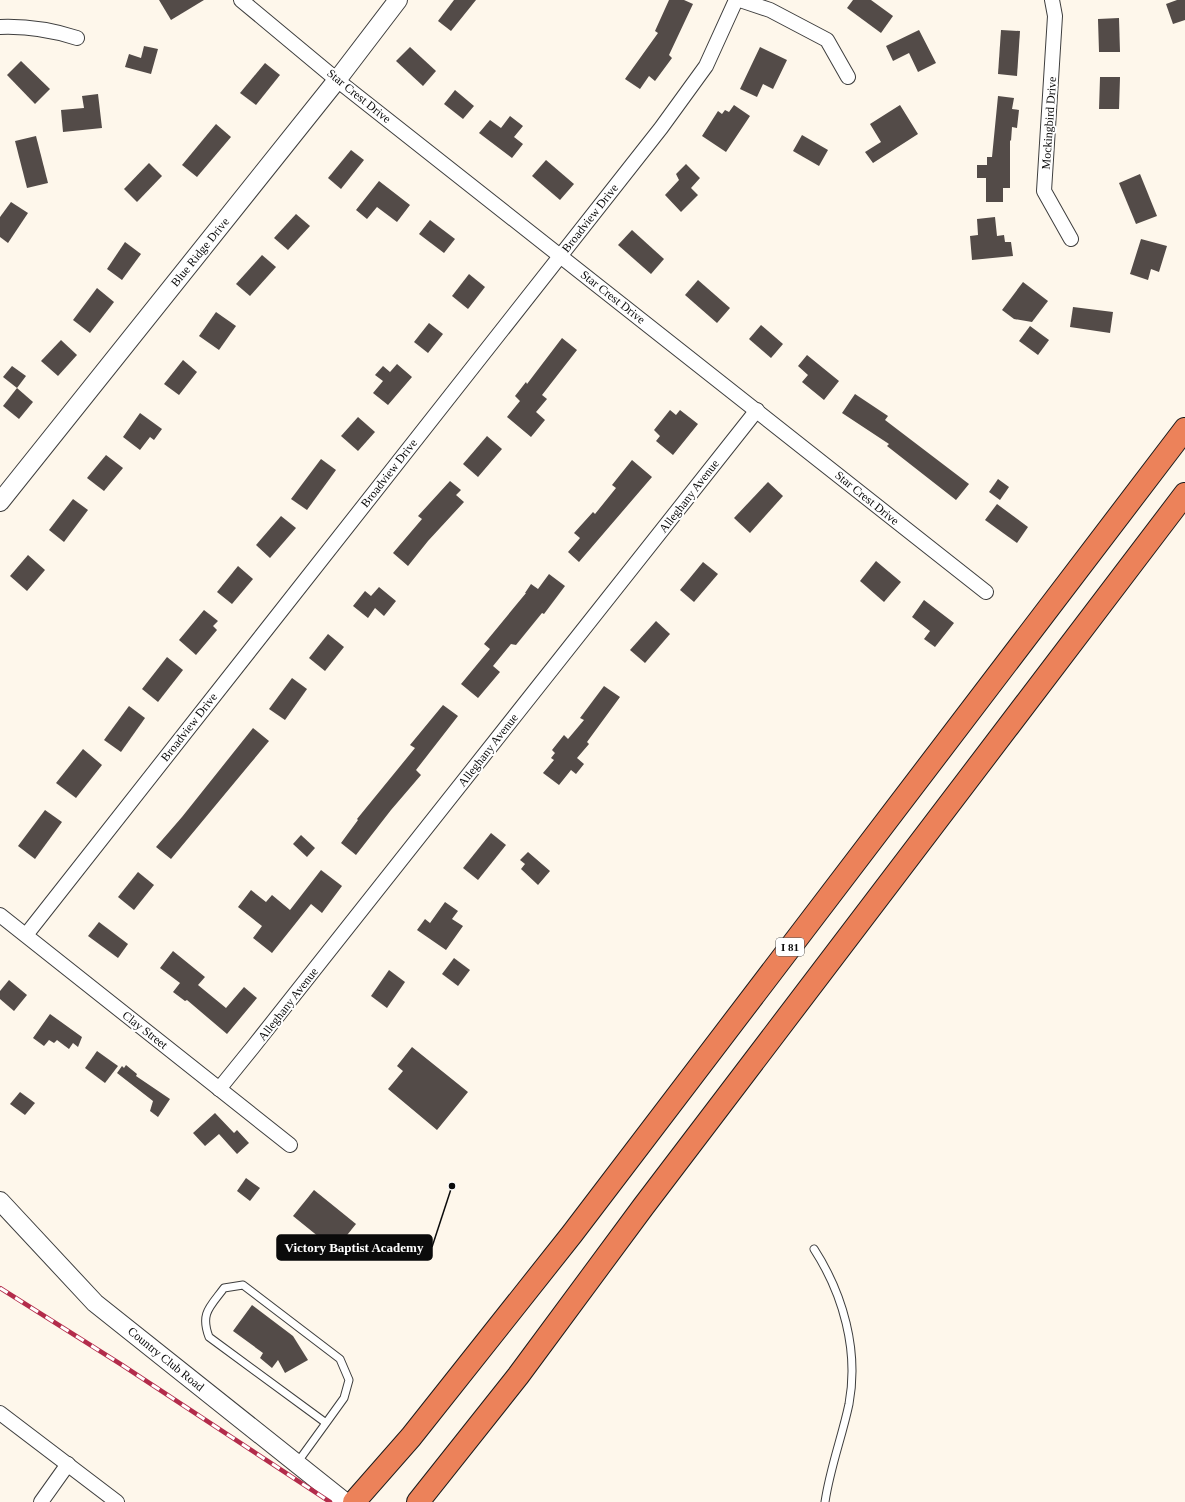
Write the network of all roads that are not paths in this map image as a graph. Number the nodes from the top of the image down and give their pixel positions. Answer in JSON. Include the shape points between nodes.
{"nodes":[{"id":1,"x":241,"y":0,"type":"edge"},
{"id":2,"x":398,"y":0,"type":"edge"},
{"id":3,"x":736,"y":0,"type":"edge"},
{"id":4,"x":740,"y":0,"type":"edge"},
{"id":5,"x":1052,"y":0,"type":"edge"},
{"id":6,"x":0,"y":27,"type":"edge"},
{"id":7,"x":77,"y":38,"type":"dead end"},
{"id":8,"x":848,"y":77,"type":"dead end"},
{"id":9,"x":337,"y":80,"type":"junction"},
{"id":10,"x":1071,"y":239,"type":"dead end"},
{"id":11,"x":560,"y":256,"type":"junction"},
{"id":12,"x":757,"y":410,"type":"junction"},
{"id":13,"x":1185,"y":429,"type":"edge"},
{"id":14,"x":1185,"y":494,"type":"edge"},
{"id":15,"x":0,"y":502,"type":"edge"},
{"id":16,"x":986,"y":592,"type":"dead end"},
{"id":17,"x":0,"y":915,"type":"edge"},
{"id":18,"x":26,"y":935,"type":"junction"},
{"id":19,"x":219,"y":1089,"type":"junction"},
{"id":20,"x":290,"y":1145,"type":"dead end"},
{"id":21,"x":0,"y":1202,"type":"edge"},
{"id":22,"x":814,"y":1249,"type":"dead end"},
{"id":23,"x":0,"y":1413,"type":"edge"},
{"id":24,"x":326,"y":1423,"type":"junction"},
{"id":25,"x":296,"y":1463,"type":"junction"},
{"id":26,"x":68,"y":1464,"type":"junction"},
{"id":27,"x":41,"y":1502,"type":"edge"},
{"id":28,"x":117,"y":1502,"type":"edge"},
{"id":29,"x":345,"y":1502,"type":"edge"},
{"id":30,"x":354,"y":1502,"type":"edge"},
{"id":31,"x":419,"y":1502,"type":"edge"},
{"id":32,"x":826,"y":1502,"type":"edge"}],
"edges":[{"from":1,"to":9,"type":"street","name":"Star Crest Drive"},
{"from":2,"to":9,"type":"street","name":"Blue Ridge Drive"},
{"from":3,"to":11,"type":"street","name":"Broadview Drive","via":[[706,66],[661,128]]},
{"from":4,"to":8,"type":"street","via":[[770,10],[827,40]]},
{"from":5,"to":10,"type":"street","name":"Mockingbird Drive","via":[[1055,16],[1044,191]]},
{"from":6,"to":7,"type":"street","via":[[30,28]]},
{"from":9,"to":11,"type":"street","name":"Star Crest Drive"},
{"from":9,"to":15,"type":"street","name":"Blue Ridge Drive"},
{"from":11,"to":12,"type":"street","name":"Star Crest Drive"},
{"from":11,"to":18,"type":"street","name":"Broadview Drive"},
{"from":12,"to":16,"type":"street","name":"Star Crest Drive"},
{"from":12,"to":19,"type":"street","name":"Alleghany Avenue"},
{"from":13,"to":30,"type":"highway","number":"I 81","via":[[572,1234],[411,1438]]},
{"from":14,"to":31,"type":"highway","via":[[662,1181],[507,1390]]},
{"from":17,"to":18,"type":"street","name":"Clay Street"},
{"from":18,"to":19,"type":"street","name":"Clay Street"},
{"from":19,"to":20,"type":"street","name":"Clay Street"},
{"from":21,"to":25,"type":"street","name":"Country Club Road","via":[[95,1303]]},
{"from":22,"to":32,"type":"lane","via":[[830,1276],[840,1302],[850,1338],[852,1361],[852,1387]]},
{"from":23,"to":26,"type":"street"},
{"from":24,"to":24,"type":"lane","via":[[209,1337],[205,1325],[206,1312],[224,1288],[243,1285],[340,1359],[349,1380],[344,1398]]},
{"from":24,"to":25,"type":"lane"},
{"from":25,"to":29,"type":"street","name":"Country Club Road"},
{"from":26,"to":27,"type":"street"},
{"from":26,"to":28,"type":"street"}]}
